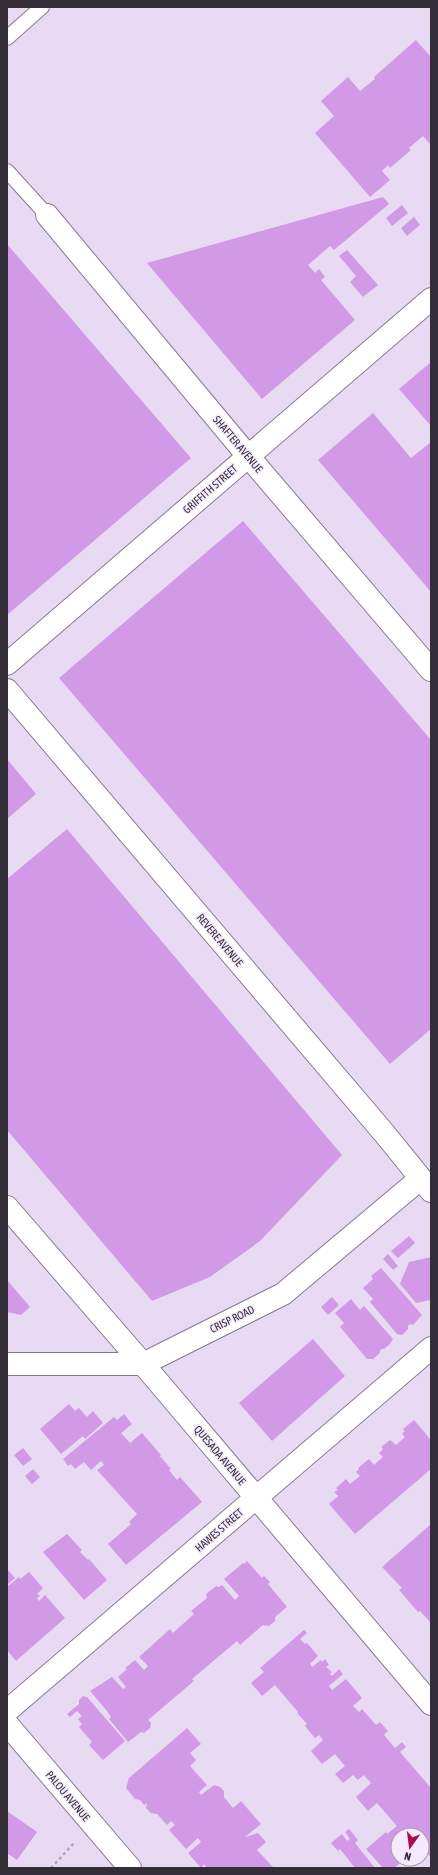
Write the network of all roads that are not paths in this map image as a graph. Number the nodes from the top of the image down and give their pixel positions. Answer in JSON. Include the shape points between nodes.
{"nodes":[{"id":1,"x":42,"y":7,"type":"edge"},
{"id":2,"x":7,"y":38,"type":"edge"},
{"id":3,"x":7,"y":171,"type":"edge"},
{"id":4,"x":47,"y":215,"type":"joint"},
{"id":5,"x":431,"y":299,"type":"edge"},
{"id":6,"x":248,"y":456,"type":"junction"},
{"id":7,"x":7,"y":664,"type":"edge"},
{"id":8,"x":431,"y":670,"type":"edge"},
{"id":9,"x":7,"y":690,"type":"edge"},
{"id":10,"x":426,"y":1185,"type":"edge"},
{"id":11,"x":7,"y":1207,"type":"edge"},
{"id":12,"x":431,"y":1348,"type":"edge"},
{"id":13,"x":7,"y":1364,"type":"edge"},
{"id":14,"x":143,"y":1364,"type":"junction"},
{"id":15,"x":256,"y":1498,"type":"junction"},
{"id":16,"x":431,"y":1704,"type":"edge"},
{"id":17,"x":7,"y":1711,"type":"edge"},
{"id":18,"x":7,"y":1724,"type":"edge"},
{"id":19,"x":130,"y":1868,"type":"edge"}],
"edges":[{"from":1,"to":2,"type":"lane"},
{"from":3,"to":4,"type":"lane"},
{"from":4,"to":6,"type":"street","name":"SHAFTER AVENUE"},
{"from":5,"to":6,"type":"street","name":"GRIFFITH STREET"},
{"from":6,"to":7,"type":"street","name":"GRIFFITH STREET"},
{"from":6,"to":8,"type":"street","name":"SHAFTER AVENUE"},
{"from":9,"to":10,"type":"street","name":"REVERE AVENUE"},
{"from":10,"to":14,"type":"street","name":"CRISP ROAD","via":[[283,1294]]},
{"from":11,"to":14,"type":"street","name":"QUESADA AVENUE"},
{"from":12,"to":15,"type":"street","name":"HAWES STREET"},
{"from":13,"to":14,"type":"street","name":"CRISP ROAD"},
{"from":14,"to":15,"type":"street","name":"QUESADA AVENUE"},
{"from":15,"to":16,"type":"street","name":"QUESADA AVENUE"},
{"from":15,"to":17,"type":"street","name":"HAWES STREET"},
{"from":18,"to":19,"type":"street","name":"PALOU AVENUE"}]}
